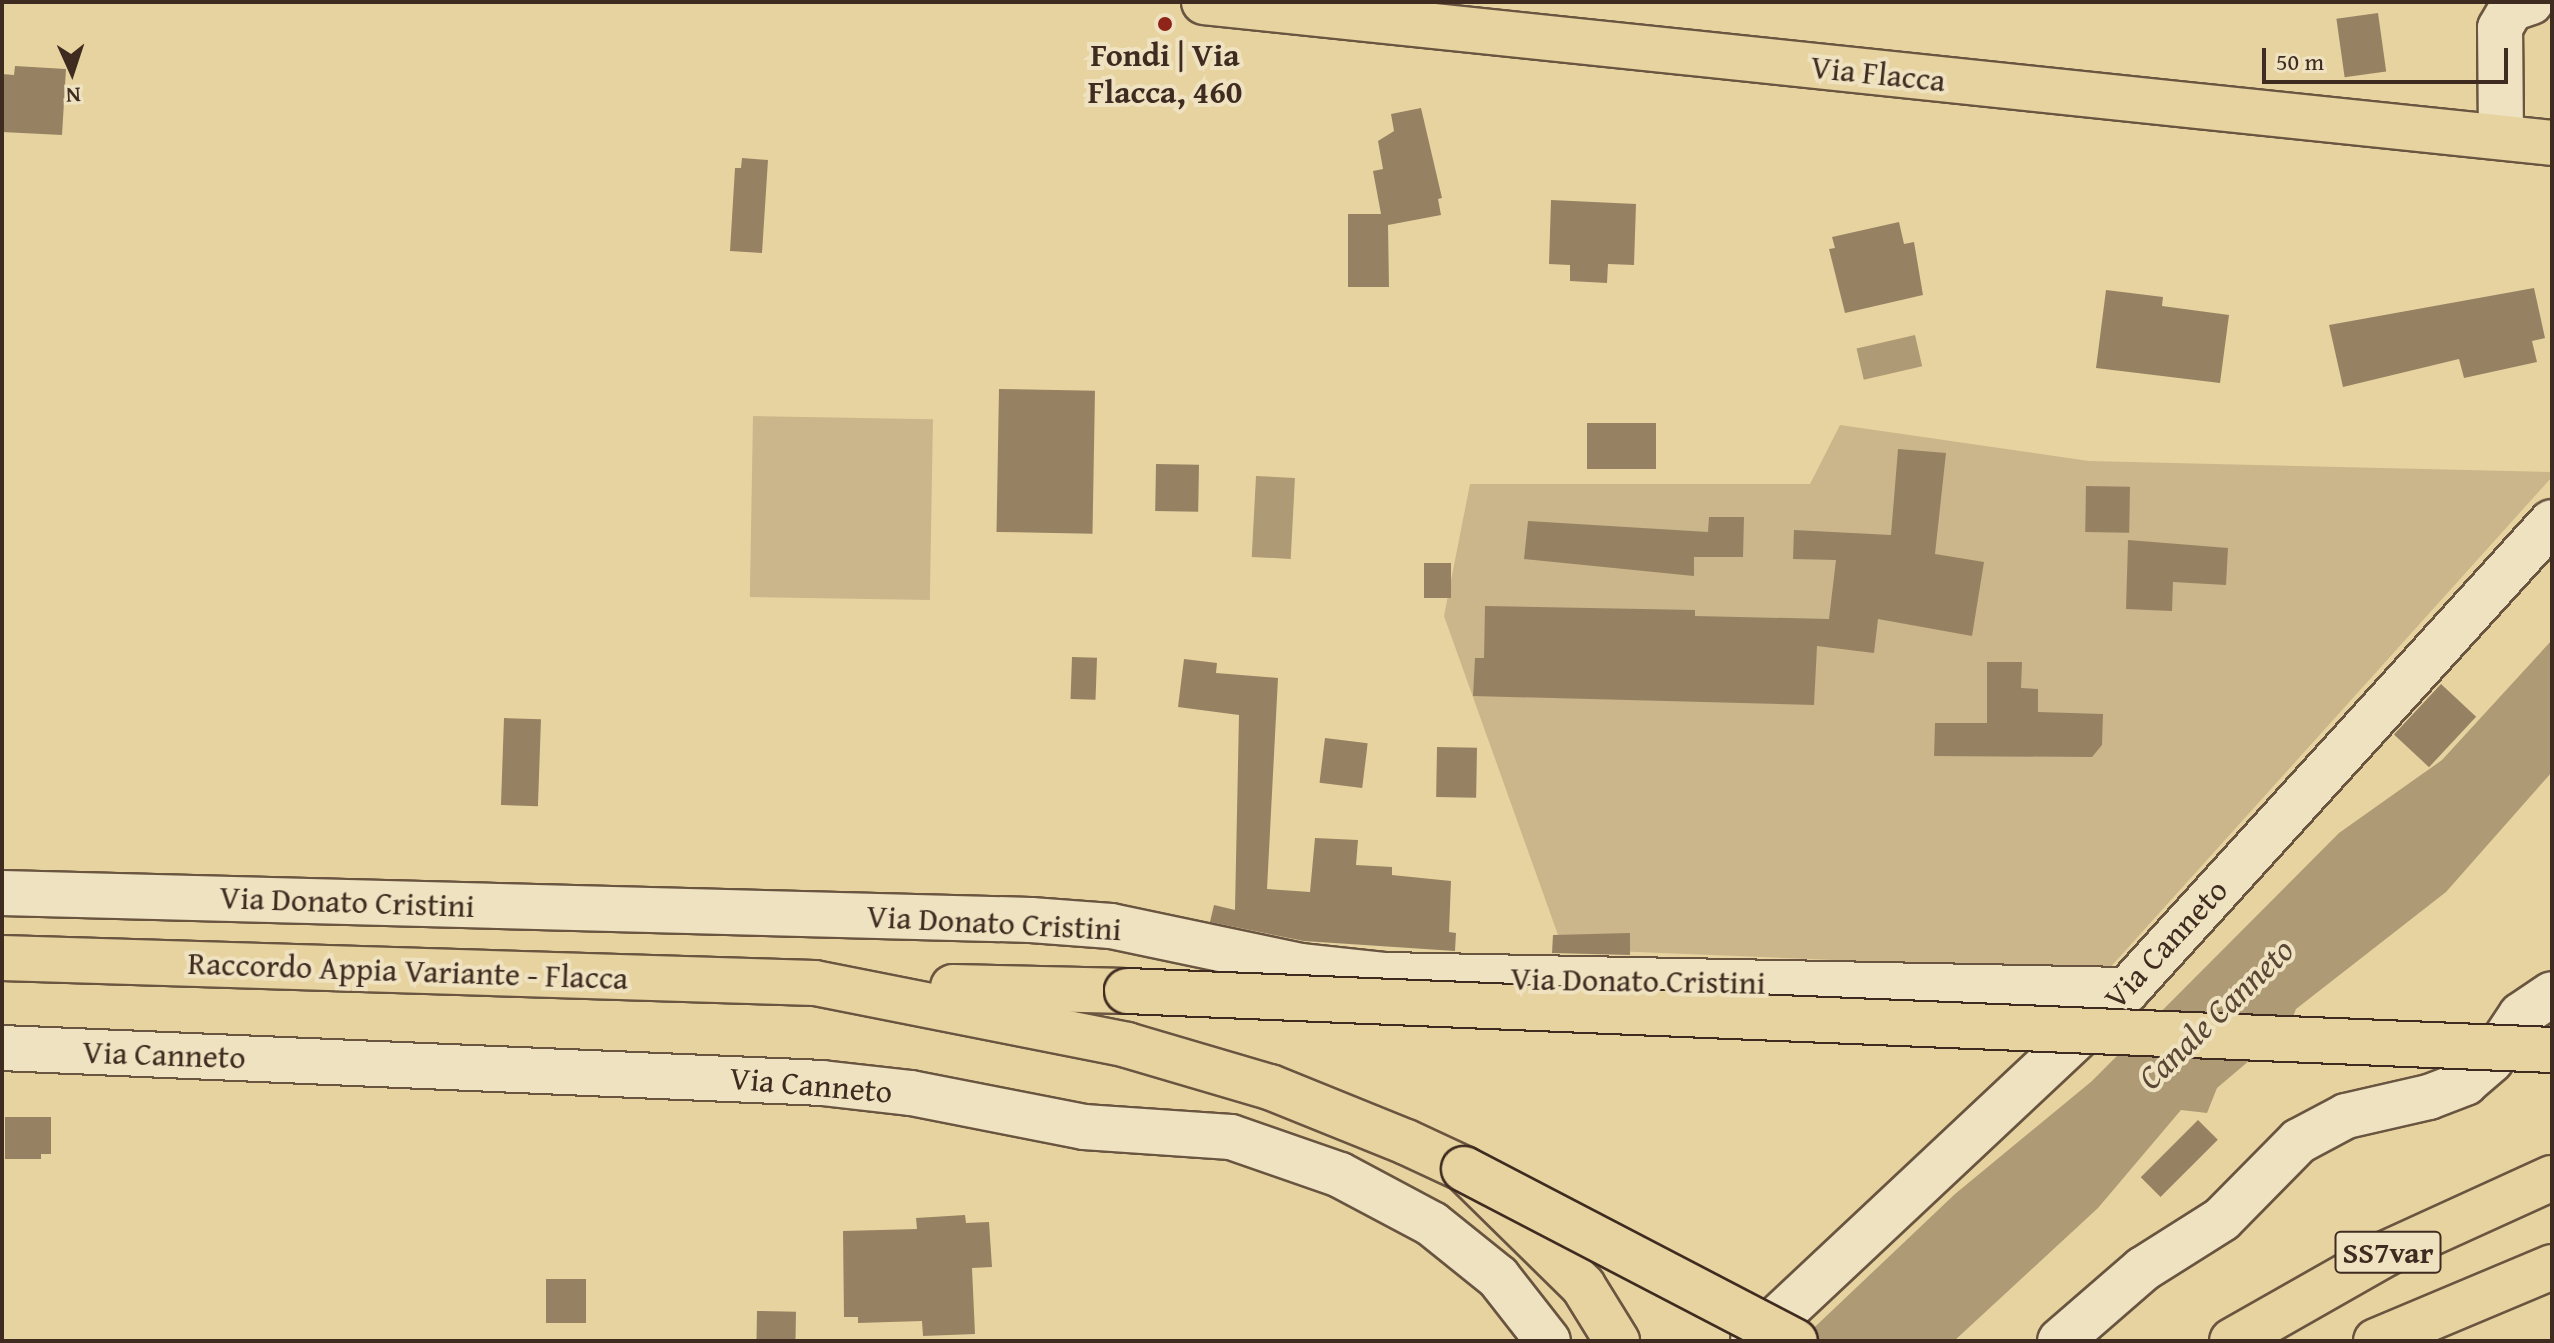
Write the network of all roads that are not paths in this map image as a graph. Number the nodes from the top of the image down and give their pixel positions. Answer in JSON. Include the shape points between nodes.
{"nodes":[{"id":1,"x":1204,"y":2,"type":"edge"},
{"id":2,"x":2531,"y":2,"type":"edge"},
{"id":3,"x":2501,"y":137,"type":"junction"},
{"id":4,"x":2552,"y":143,"type":"edge"},
{"id":5,"x":2552,"y":522,"type":"edge"},
{"id":6,"x":2,"y":893,"type":"edge"},
{"id":7,"x":2,"y":958,"type":"edge"},
{"id":8,"x":815,"y":983,"type":"junction"},
{"id":9,"x":2127,"y":990,"type":"junction"},
{"id":10,"x":2552,"y":994,"type":"edge"},
{"id":11,"x":2,"y":1048,"type":"edge"},
{"id":12,"x":2552,"y":1050,"type":"edge"},
{"id":13,"x":1464,"y":1169,"type":"junction"},
{"id":14,"x":2552,"y":1178,"type":"edge"},
{"id":15,"x":2552,"y":1267,"type":"edge"},
{"id":16,"x":1548,"y":1341,"type":"edge"},
{"id":17,"x":1617,"y":1341,"type":"edge"},
{"id":18,"x":1753,"y":1341,"type":"edge"},
{"id":19,"x":1795,"y":1341,"type":"edge"},
{"id":20,"x":2060,"y":1341,"type":"edge"},
{"id":21,"x":2232,"y":1341,"type":"edge"},
{"id":22,"x":2376,"y":1341,"type":"edge"}],
"edges":[{"from":1,"to":3,"type":"main road","name":"Via Flacca"},
{"from":2,"to":3,"type":"street","via":[[2511,9],[2500,28]]},
{"from":3,"to":4,"type":"main road","name":"Via Flacca"},
{"from":5,"to":9,"type":"street","name":"Via Canneto"},
{"from":6,"to":9,"type":"street","name":"Via Donato Cristini","via":[[1053,921],[1138,931],[1318,969],[1384,975]]},
{"from":7,"to":8,"type":"main road","name":"Raccordo Appia Variante - Flacca"},
{"from":8,"to":12,"type":"main road","bridge":true,"via":[[1127,991]]},
{"from":8,"to":13,"type":"main road","via":[[1127,1045],[1304,1099]]},
{"from":9,"to":18,"type":"street","name":"Via Canneto"},
{"from":10,"to":20,"type":"street","via":[[2521,1015],[2491,1060],[2465,1083],[2346,1116],[2306,1136],[2222,1219],[2143,1269]]},
{"from":11,"to":16,"type":"street","name":"Via Canneto","via":[[811,1082],[911,1093],[1084,1127],[1231,1137],[1329,1170],[1432,1224],[1492,1270]]},
{"from":13,"to":17,"type":"main road","bridge":true,"via":[[1583,1286]]},
{"from":13,"to":19,"type":"main road","bridge":true},
{"from":14,"to":21,"type":"main road","number":"SS7var","via":[[2385,1254]]},
{"from":15,"to":22,"type":"main road","number":"SS7var"}]}
